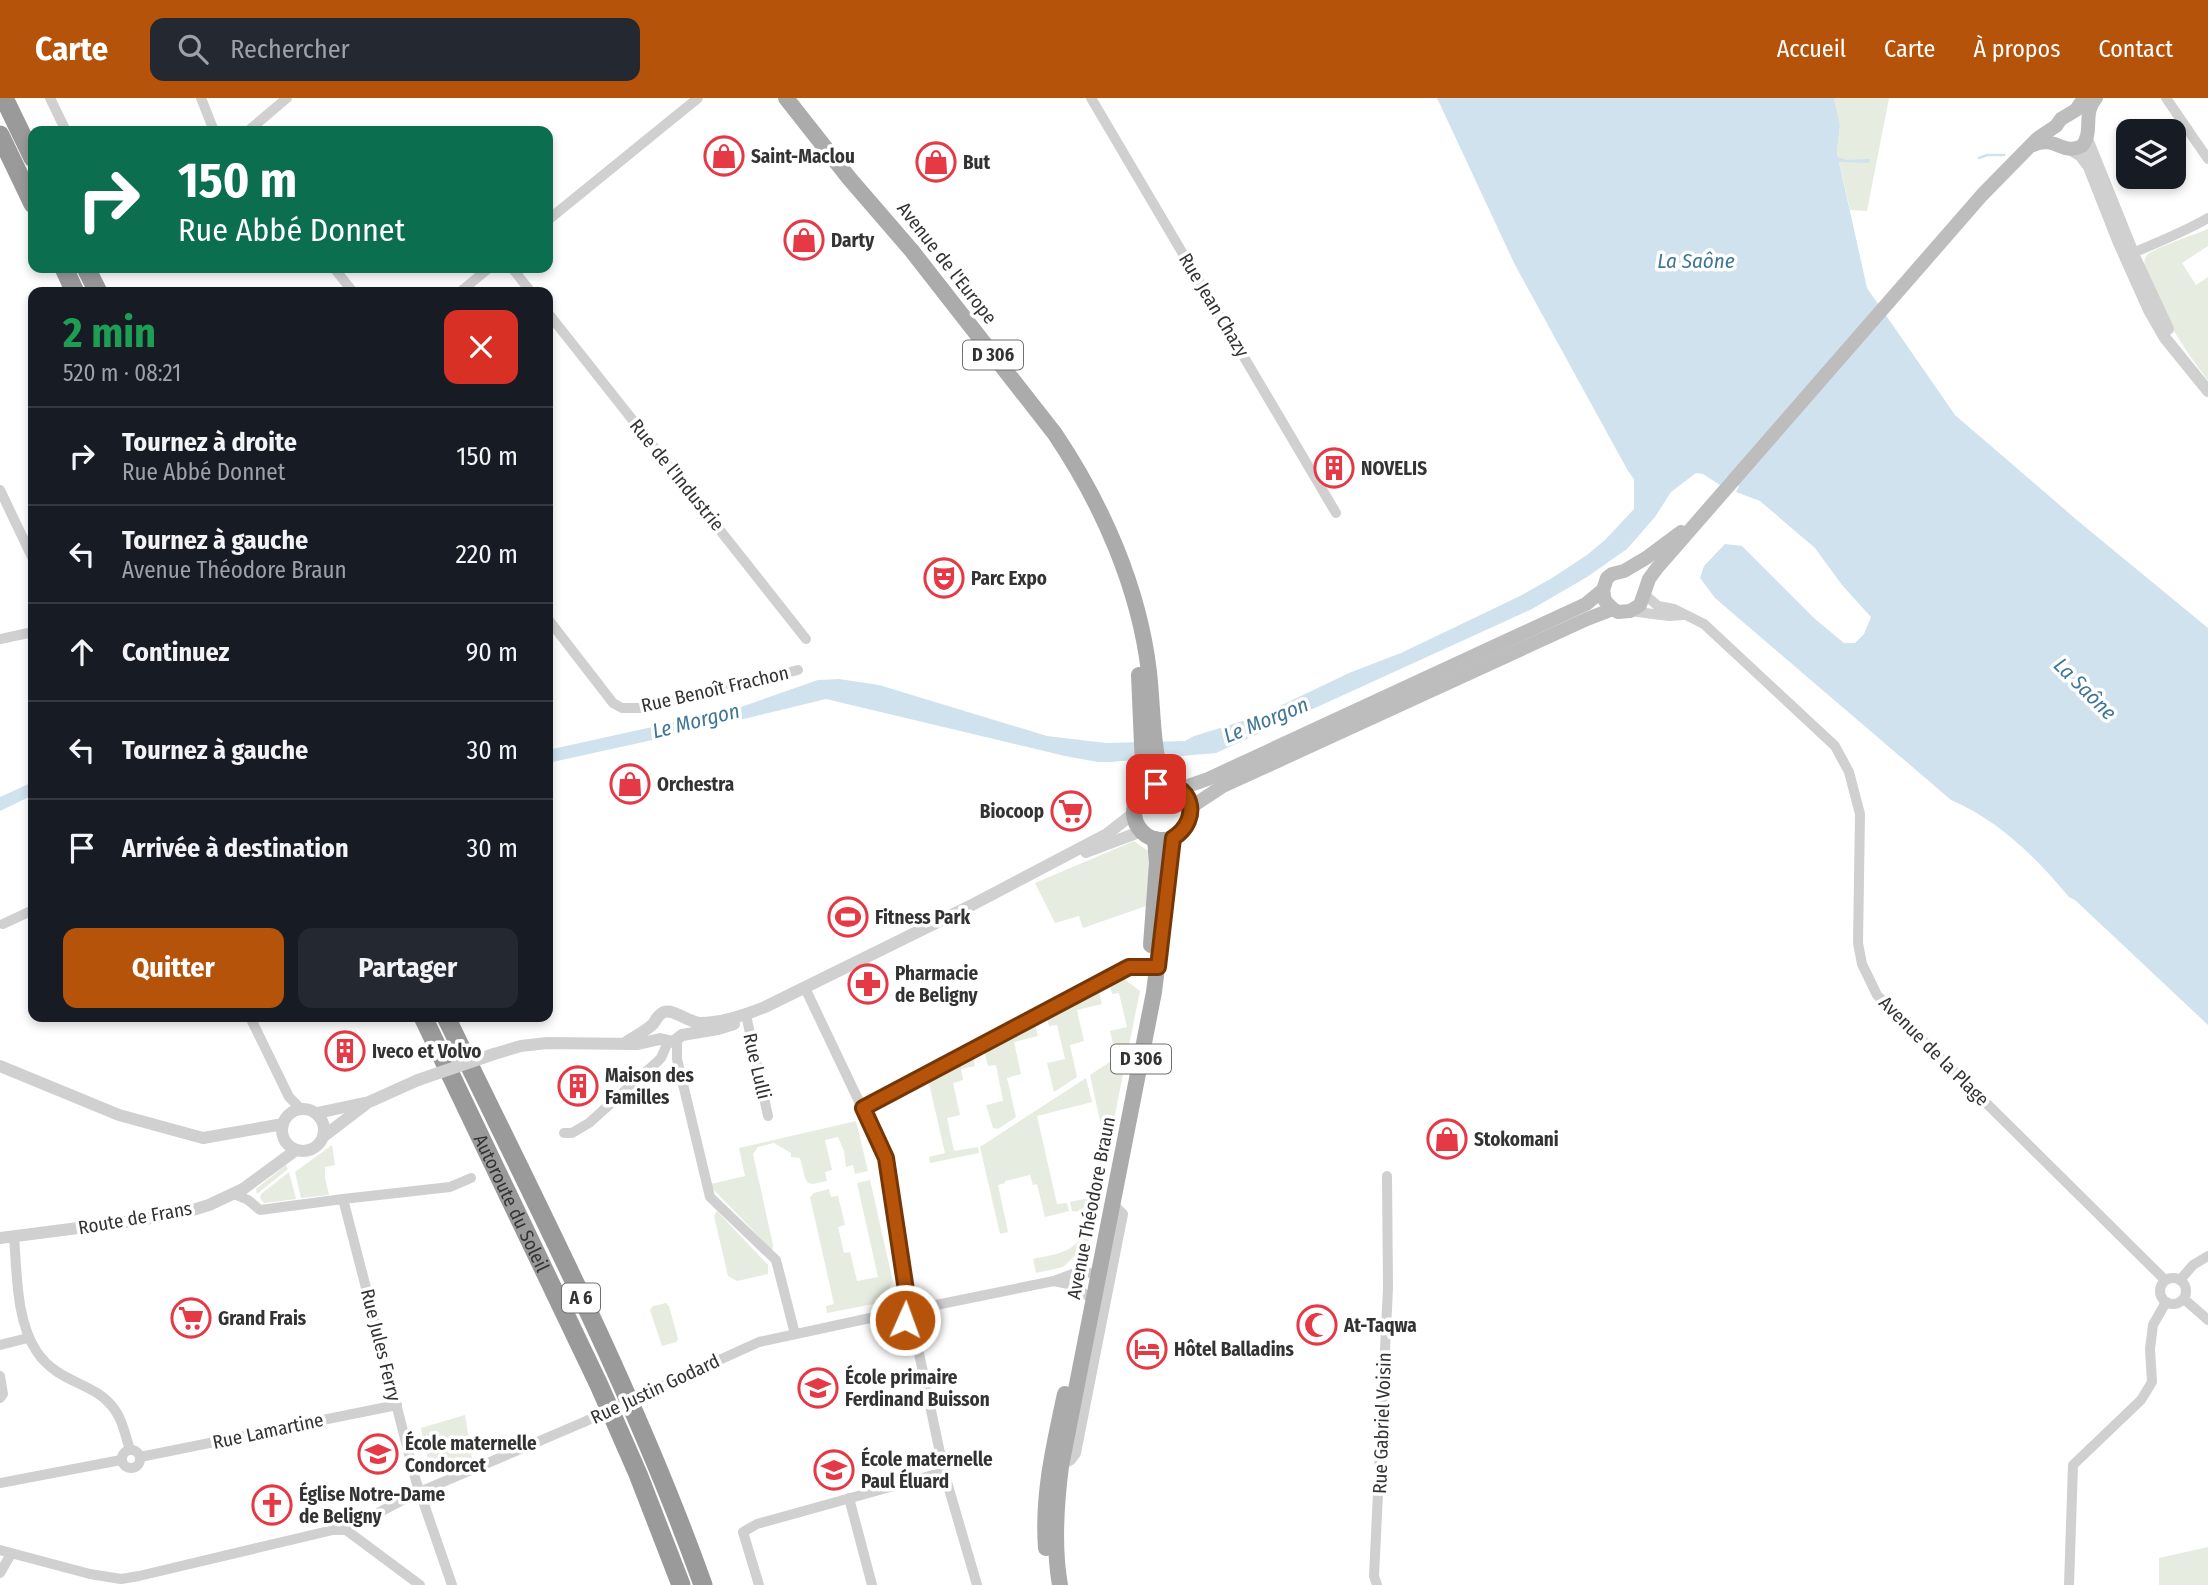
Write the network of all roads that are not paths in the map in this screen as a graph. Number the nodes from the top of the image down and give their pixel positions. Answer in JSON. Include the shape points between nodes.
{"nodes":[{"id":1,"x":4,"y":98,"type":"edge"},
{"id":2,"x":50,"y":98,"type":"edge"},
{"id":3,"x":201,"y":98,"type":"edge"},
{"id":4,"x":287,"y":98,"type":"edge"},
{"id":5,"x":698,"y":98,"type":"edge"},
{"id":6,"x":786,"y":98,"type":"edge"},
{"id":7,"x":798,"y":98,"type":"edge"},
{"id":8,"x":1091,"y":98,"type":"edge"},
{"id":9,"x":2084,"y":98,"type":"edge"},
{"id":10,"x":2096,"y":98,"type":"edge"},
{"id":11,"x":2166,"y":98,"type":"edge"},
{"id":12,"x":2069,"y":116,"type":"junction"},
{"id":13,"x":64,"y":126,"type":"edge"},
{"id":14,"x":212,"y":126,"type":"edge"},
{"id":15,"x":254,"y":126,"type":"edge"},
{"id":16,"x":2056,"y":126,"type":"junction"},
{"id":17,"x":2087,"y":133,"type":"junction"},
{"id":18,"x":0,"y":135,"type":"edge"},
{"id":19,"x":2031,"y":146,"type":"junction"},
{"id":20,"x":2064,"y":146,"type":"junction"},
{"id":21,"x":28,"y":148,"type":"edge"},
{"id":22,"x":2208,"y":159,"type":"edge"},
{"id":23,"x":28,"y":194,"type":"edge"},
{"id":24,"x":878,"y":209,"type":"junction"},
{"id":25,"x":553,"y":216,"type":"edge"},
{"id":26,"x":2208,"y":218,"type":"edge"},
{"id":27,"x":2126,"y":248,"type":"junction"},
{"id":28,"x":338,"y":273,"type":"edge"},
{"id":29,"x":483,"y":273,"type":"edge"},
{"id":30,"x":516,"y":273,"type":"edge"},
{"id":31,"x":349,"y":287,"type":"edge"},
{"id":32,"x":466,"y":287,"type":"edge"},
{"id":33,"x":527,"y":287,"type":"edge"},
{"id":34,"x":553,"y":319,"type":"edge"},
{"id":35,"x":2208,"y":391,"type":"edge"},
{"id":36,"x":0,"y":490,"type":"edge"},
{"id":37,"x":1709,"y":508,"type":"junction"},
{"id":38,"x":1336,"y":513,"type":"dead end"},
{"id":39,"x":28,"y":549,"type":"edge"},
{"id":40,"x":1624,"y":570,"type":"junction"},
{"id":41,"x":1603,"y":590,"type":"junction"},
{"id":42,"x":1644,"y":591,"type":"junction"},
{"id":43,"x":1613,"y":609,"type":"junction"},
{"id":44,"x":1630,"y":611,"type":"junction"},
{"id":45,"x":1686,"y":615,"type":"junction"},
{"id":46,"x":553,"y":625,"type":"edge"},
{"id":47,"x":28,"y":633,"type":"edge"},
{"id":48,"x":0,"y":639,"type":"edge"},
{"id":49,"x":806,"y":639,"type":"dead end"},
{"id":50,"x":797,"y":670,"type":"dead end"},
{"id":51,"x":1150,"y":765,"type":"junction"},
{"id":52,"x":1163,"y":783,"type":"junction"},
{"id":53,"x":1179,"y":789,"type":"junction"},
{"id":54,"x":1144,"y":790,"type":"junction"},
{"id":55,"x":1191,"y":807,"type":"junction"},
{"id":56,"x":1134,"y":813,"type":"junction"},
{"id":57,"x":1148,"y":835,"type":"junction"},
{"id":58,"x":1173,"y":838,"type":"junction"},
{"id":59,"x":1027,"y":874,"type":"junction"},
{"id":60,"x":28,"y":912,"type":"edge"},
{"id":61,"x":3,"y":924,"type":"dead end"},
{"id":62,"x":1153,"y":966,"type":"junction"},
{"id":63,"x":805,"y":988,"type":"junction"},
{"id":64,"x":746,"y":1015,"type":"junction"},
{"id":65,"x":682,"y":1018,"type":"junction"},
{"id":66,"x":252,"y":1022,"type":"edge"},
{"id":67,"x":425,"y":1022,"type":"edge"},
{"id":68,"x":448,"y":1022,"type":"edge"},
{"id":69,"x":654,"y":1023,"type":"junction"},
{"id":70,"x":672,"y":1039,"type":"junction"},
{"id":71,"x":625,"y":1043,"type":"junction"},
{"id":72,"x":0,"y":1066,"type":"edge"},
{"id":73,"x":369,"y":1102,"type":"junction"},
{"id":74,"x":863,"y":1108,"type":"junction"},
{"id":75,"x":317,"y":1113,"type":"junction"},
{"id":76,"x":291,"y":1115,"type":"junction"},
{"id":77,"x":768,"y":1116,"type":"dead end"},
{"id":78,"x":564,"y":1133,"type":"dead end"},
{"id":79,"x":324,"y":1136,"type":"junction"},
{"id":80,"x":296,"y":1150,"type":"junction"},
{"id":81,"x":1387,"y":1175,"type":"dead end"},
{"id":82,"x":471,"y":1178,"type":"dead end"},
{"id":83,"x":252,"y":1184,"type":"junction"},
{"id":84,"x":234,"y":1194,"type":"junction"},
{"id":85,"x":343,"y":1199,"type":"junction"},
{"id":86,"x":248,"y":1200,"type":"junction"},
{"id":87,"x":14,"y":1236,"type":"junction"},
{"id":88,"x":0,"y":1238,"type":"edge"},
{"id":89,"x":2208,"y":1256,"type":"edge"},
{"id":90,"x":1100,"y":1277,"type":"junction"},
{"id":91,"x":2165,"y":1280,"type":"junction"},
{"id":92,"x":2180,"y":1280,"type":"junction"},
{"id":93,"x":1054,"y":1281,"type":"junction"},
{"id":94,"x":1086,"y":1295,"type":"junction"},
{"id":95,"x":907,"y":1297,"type":"junction"},
{"id":96,"x":2183,"y":1299,"type":"junction"},
{"id":97,"x":2166,"y":1302,"type":"junction"},
{"id":98,"x":920,"y":1308,"type":"junction"},
{"id":99,"x":898,"y":1312,"type":"junction"},
{"id":100,"x":912,"y":1320,"type":"junction"},
{"id":101,"x":2208,"y":1320,"type":"edge"},
{"id":102,"x":795,"y":1334,"type":"junction"},
{"id":103,"x":28,"y":1338,"type":"junction"},
{"id":104,"x":0,"y":1345,"type":"edge"},
{"id":105,"x":0,"y":1376,"type":"edge"},
{"id":106,"x":0,"y":1398,"type":"edge"},
{"id":107,"x":397,"y":1405,"type":"junction"},
{"id":108,"x":130,"y":1450,"type":"junction"},
{"id":109,"x":140,"y":1457,"type":"junction"},
{"id":110,"x":121,"y":1460,"type":"junction"},
{"id":111,"x":944,"y":1472,"type":"junction"},
{"id":112,"x":0,"y":1483,"type":"edge"},
{"id":113,"x":420,"y":1492,"type":"junction"},
{"id":114,"x":849,"y":1498,"type":"junction"},
{"id":115,"x":346,"y":1530,"type":"junction"},
{"id":116,"x":3,"y":1553,"type":"edge"},
{"id":117,"x":0,"y":1573,"type":"edge"},
{"id":118,"x":420,"y":1585,"type":"edge"},
{"id":119,"x":452,"y":1585,"type":"edge"},
{"id":120,"x":681,"y":1585,"type":"edge"},
{"id":121,"x":703,"y":1585,"type":"edge"},
{"id":122,"x":759,"y":1585,"type":"edge"},
{"id":123,"x":872,"y":1585,"type":"edge"},
{"id":124,"x":977,"y":1585,"type":"edge"},
{"id":125,"x":1050,"y":1585,"type":"edge"},
{"id":126,"x":1060,"y":1585,"type":"edge"},
{"id":127,"x":1377,"y":1585,"type":"edge"},
{"id":128,"x":2069,"y":1585,"type":"edge"}],
"edges":[{"from":1,"to":21,"type":"highway"},
{"from":2,"to":13,"type":"street"},
{"from":3,"to":14,"type":"street"},
{"from":4,"to":15,"type":"street"},
{"from":5,"to":25,"type":"street"},
{"from":6,"to":24,"type":"main road","name":"Avenue de l'Europe","number":"D 306"},
{"from":7,"to":24,"type":"main road","name":"Avenue de l'Europe","number":"D 306"},
{"from":8,"to":38,"type":"street","name":"Rue Jean Chazy"},
{"from":9,"to":12,"type":"main road"},
{"from":10,"to":17,"type":"main road","via":[[2088,110]]},
{"from":11,"to":22,"type":"street"},
{"from":12,"to":16,"type":"main road"},
{"from":12,"to":17,"type":"main road","via":[[2078,117]]},
{"from":16,"to":19,"type":"main road"},
{"from":16,"to":20,"type":"main road","via":[[2055,135]]},
{"from":17,"to":20,"type":"main road","via":[[2082,146]]},
{"from":17,"to":27,"type":"street"},
{"from":18,"to":23,"type":"highway"},
{"from":19,"to":20,"type":"main road","via":[[2043,142]]},
{"from":19,"to":37,"type":"main road","via":[[1982,195]]},
{"from":20,"to":27,"type":"street","via":[[2089,167]]},
{"from":24,"to":51,"type":"main road","name":"Avenue de l'Europe","number":"D 306","via":[[1055,434],[1116,546],[1142,634],[1139,673]]},
{"from":26,"to":27,"type":"street","via":[[2179,233]]},
{"from":27,"to":35,"type":"street","via":[[2158,326]]},
{"from":28,"to":31,"type":"street"},
{"from":29,"to":32,"type":"street"},
{"from":30,"to":33,"type":"street"},
{"from":34,"to":49,"type":"street","name":"Rue de l'Industrie"},
{"from":36,"to":39,"type":"street"},
{"from":37,"to":40,"type":"main road"},
{"from":37,"to":42,"type":"main road","via":[[1657,568]]},
{"from":40,"to":41,"type":"main road","via":[[1607,578]]},
{"from":40,"to":42,"type":"main road","via":[[1640,578]]},
{"from":41,"to":43,"type":"main road"},
{"from":41,"to":53,"type":"main road","via":[[1586,604],[1548,622]]},
{"from":42,"to":44,"type":"main road","via":[[1640,605]]},
{"from":42,"to":45,"type":"street","name":"Avenue de la Plage","via":[[1658,606]]},
{"from":43,"to":44,"type":"main road"},
{"from":43,"to":55,"type":"main road","via":[[1212,791]]},
{"from":44,"to":45,"type":"street"},
{"from":45,"to":91,"type":"street","name":"Avenue de la Plage","via":[[1704,624],[1835,746],[1849,772],[1860,814],[1858,943],[1877,995]]},
{"from":46,"to":50,"type":"street","name":"Rue Benoît Frachon","via":[[613,703],[622,708],[643,708]]},
{"from":47,"to":48,"type":"street"},
{"from":51,"to":52,"type":"main road","name":"Avenue de l'Europe","number":"D 306"},
{"from":51,"to":54,"type":"main road","name":"Avenue de l'Europe","number":"D 306"},
{"from":52,"to":53,"type":"main road"},
{"from":52,"to":54,"type":"main road"},
{"from":53,"to":55,"type":"main road"},
{"from":54,"to":56,"type":"main road"},
{"from":55,"to":58,"type":"main road","via":[[1187,825]]},
{"from":56,"to":57,"type":"main road"},
{"from":56,"to":59,"type":"street","via":[[1107,834]]},
{"from":57,"to":58,"type":"main road"},
{"from":57,"to":59,"type":"street"},
{"from":57,"to":62,"type":"main road","name":"Avenue Théodore Braun","number":"D 306","via":[[1157,863]]},
{"from":58,"to":62,"type":"main road","name":"Avenue Théodore Braun","number":"D 306"},
{"from":59,"to":63,"type":"street"},
{"from":60,"to":61,"type":"street"},
{"from":62,"to":74,"type":"street","via":[[1129,967]]},
{"from":62,"to":90,"type":"main road","name":"Avenue Théodore Braun","number":"D 306"},
{"from":62,"to":90,"type":"main road","name":"Avenue Théodore Braun","number":"D 306"},
{"from":63,"to":64,"type":"street"},
{"from":63,"to":74,"type":"street"},
{"from":64,"to":65,"type":"street","via":[[699,1023]]},
{"from":64,"to":70,"type":"street","via":[[718,1029]]},
{"from":64,"to":77,"type":"street","name":"Rue Lulli"},
{"from":65,"to":69,"type":"street","via":[[666,1012]]},
{"from":65,"to":70,"type":"street","via":[[684,1027]]},
{"from":66,"to":76,"type":"street","via":[[289,1097]]},
{"from":67,"to":120,"type":"highway","name":"Autoroute du Soleil","number":"A 6","via":[[599,1385]]},
{"from":68,"to":121,"type":"highway","name":"Autoroute du Soleil","number":"A 6","via":[[619,1377]]},
{"from":69,"to":70,"type":"street","via":[[654,1032]]},
{"from":69,"to":71,"type":"street"},
{"from":70,"to":71,"type":"street"},
{"from":70,"to":78,"type":"street","via":[[657,1062],[598,1117]]},
{"from":70,"to":102,"type":"street","via":[[710,1197],[776,1260]]},
{"from":71,"to":73,"type":"street","bridge":true,"via":[[533,1044],[418,1080]]},
{"from":72,"to":76,"type":"street","via":[[119,1115],[203,1138]]},
{"from":73,"to":75,"type":"street"},
{"from":73,"to":79,"type":"street"},
{"from":74,"to":95,"type":"street","via":[[886,1158]]},
{"from":75,"to":76,"type":"street"},
{"from":75,"to":79,"type":"street"},
{"from":76,"to":80,"type":"street","via":[[284,1139]]},
{"from":79,"to":80,"type":"street","via":[[310,1150]]},
{"from":80,"to":83,"type":"street","name":"Route de Frans"},
{"from":81,"to":127,"type":"street","name":"Rue Gabriel Voisin","via":[[1388,1288]]},
{"from":82,"to":85,"type":"street","via":[[450,1187]]},
{"from":83,"to":84,"type":"street","name":"Route de Frans"},
{"from":83,"to":86,"type":"street"},
{"from":84,"to":86,"type":"street"},
{"from":84,"to":87,"type":"street","name":"Route de Frans","via":[[172,1216]]},
{"from":85,"to":86,"type":"street","via":[[269,1210],[260,1210]]},
{"from":85,"to":107,"type":"street","name":"Rue Jules Ferry"},
{"from":87,"to":88,"type":"street","name":"Route de Frans"},
{"from":87,"to":103,"type":"street"},
{"from":89,"to":92,"type":"street"},
{"from":90,"to":93,"type":"street","via":[[1075,1273]]},
{"from":90,"to":94,"type":"main road","name":"Avenue Théodore Braun","number":"D 306"},
{"from":90,"to":126,"type":"main road","name":"Avenue Théodore Braun","number":"D 306","via":[[1061,1466],[1056,1534]]},
{"from":91,"to":92,"type":"street"},
{"from":91,"to":97,"type":"street","via":[[2160,1294]]},
{"from":92,"to":96,"type":"street","via":[[2186,1286]]},
{"from":93,"to":94,"type":"street"},
{"from":93,"to":98,"type":"street"},
{"from":94,"to":125,"type":"main road","name":"Avenue Théodore Braun","number":"D 306","via":[[1049,1464],[1045,1539]]},
{"from":95,"to":98,"type":"street"},
{"from":95,"to":99,"type":"street","via":[[898,1304]]},
{"from":96,"to":97,"type":"street","via":[[2175,1304]]},
{"from":96,"to":101,"type":"street"},
{"from":97,"to":128,"type":"street","via":[[2153,1325],[2152,1381],[2141,1400],[2073,1465]]},
{"from":98,"to":100,"type":"street"},
{"from":99,"to":100,"type":"street"},
{"from":99,"to":102,"type":"street","name":"Rue Justin Godard"},
{"from":100,"to":111,"type":"street"},
{"from":102,"to":113,"type":"street","name":"Rue Justin Godard","bridge":true,"via":[[759,1342]]},
{"from":103,"to":104,"type":"street"},
{"from":103,"to":108,"type":"street","via":[[58,1374],[113,1407]]},
{"from":105,"to":106,"type":"street","via":[[4,1394]]},
{"from":107,"to":109,"type":"street","name":"Rue Lamartine"},
{"from":107,"to":113,"type":"street","name":"Rue Jules Ferry"},
{"from":108,"to":109,"type":"street"},
{"from":108,"to":110,"type":"street"},
{"from":109,"to":110,"type":"street","via":[[132,1468]]},
{"from":110,"to":112,"type":"street"},
{"from":111,"to":114,"type":"street"},
{"from":111,"to":124,"type":"street"},
{"from":113,"to":115,"type":"street","name":"Rue Justin Godard"},
{"from":113,"to":119,"type":"street","name":"Rue Jules Ferry"},
{"from":114,"to":122,"type":"street","via":[[743,1532]]},
{"from":114,"to":123,"type":"street"},
{"from":115,"to":116,"type":"street","name":"Rue Justin Godard","via":[[121,1579]]},
{"from":115,"to":118,"type":"street"},
{"from":116,"to":117,"type":"street"}]}
